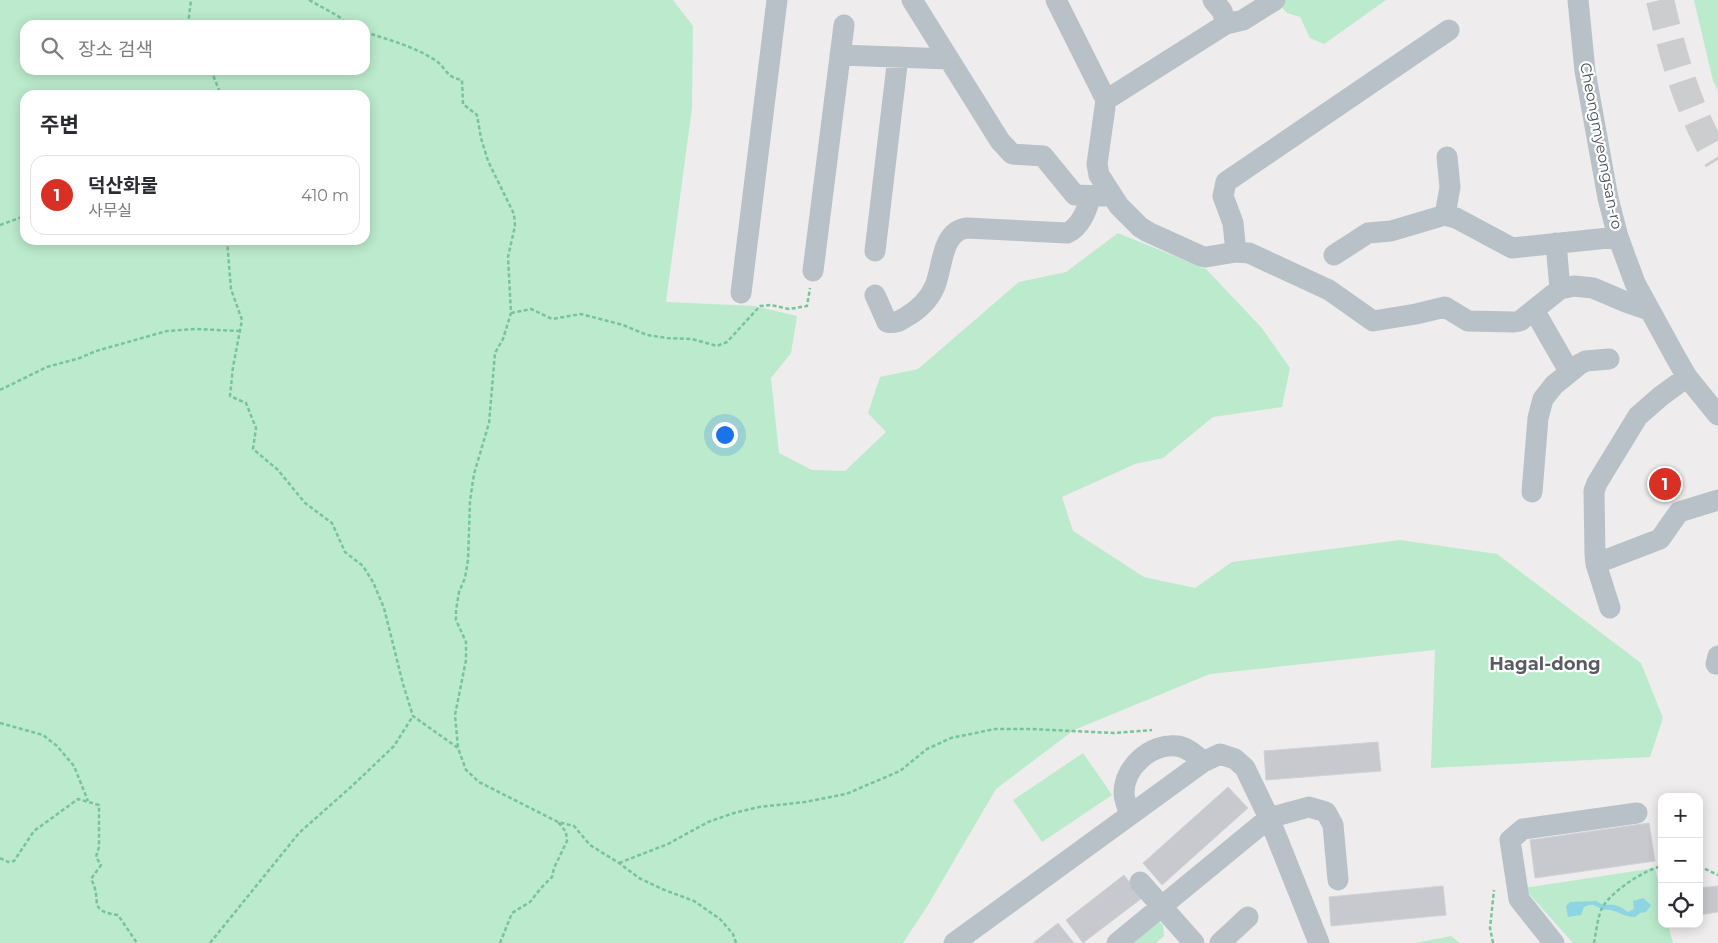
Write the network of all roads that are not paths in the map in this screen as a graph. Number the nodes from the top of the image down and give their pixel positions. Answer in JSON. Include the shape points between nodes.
{"nodes":[{"id":1,"x":777,"y":0,"type":"edge"},
{"id":2,"x":912,"y":0,"type":"edge"},
{"id":3,"x":1056,"y":0,"type":"edge"},
{"id":4,"x":1213,"y":0,"type":"edge"},
{"id":5,"x":1275,"y":0,"type":"edge"},
{"id":6,"x":1578,"y":0,"type":"edge"},
{"id":7,"x":1226,"y":24,"type":"junction"},
{"id":8,"x":844,"y":25,"type":"dead end"},
{"id":9,"x":1449,"y":30,"type":"dead end"},
{"id":10,"x":840,"y":55,"type":"junction"},
{"id":11,"x":898,"y":57,"type":"junction"},
{"id":12,"x":949,"y":59,"type":"junction"},
{"id":13,"x":1106,"y":100,"type":"junction"},
{"id":14,"x":1447,"y":158,"type":"dead end"},
{"id":15,"x":1101,"y":196,"type":"junction"},
{"id":16,"x":1446,"y":215,"type":"junction"},
{"id":17,"x":1618,"y":237,"type":"junction"},
{"id":18,"x":1556,"y":243,"type":"junction"},
{"id":19,"x":875,"y":251,"type":"dead end"},
{"id":20,"x":1236,"y":252,"type":"junction"},
{"id":21,"x":1334,"y":254,"type":"dead end"},
{"id":22,"x":813,"y":271,"type":"road end"},
{"id":23,"x":1560,"y":289,"type":"junction"},
{"id":24,"x":741,"y":293,"type":"dead end"},
{"id":25,"x":875,"y":295,"type":"dead end"},
{"id":26,"x":1534,"y":310,"type":"junction"},
{"id":27,"x":1649,"y":310,"type":"junction"},
{"id":28,"x":1609,"y":359,"type":"dead end"},
{"id":29,"x":1569,"y":371,"type":"junction"},
{"id":30,"x":1687,"y":377,"type":"junction"},
{"id":31,"x":1718,"y":415,"type":"edge"},
{"id":32,"x":1532,"y":492,"type":"dead end"},
{"id":33,"x":1718,"y":500,"type":"edge"},
{"id":34,"x":1608,"y":559,"type":"dead end"},
{"id":35,"x":1610,"y":608,"type":"dead end"},
{"id":36,"x":1204,"y":762,"type":"junction"},
{"id":37,"x":1638,"y":813,"type":"dead end"},
{"id":38,"x":1130,"y":815,"type":"junction"},
{"id":39,"x":1269,"y":818,"type":"junction"},
{"id":40,"x":1338,"y":880,"type":"dead end"},
{"id":41,"x":1140,"y":882,"type":"dead end"},
{"id":42,"x":1161,"y":906,"type":"junction"},
{"id":43,"x":1248,"y":917,"type":"dead end"},
{"id":44,"x":954,"y":943,"type":"edge"},
{"id":45,"x":1117,"y":943,"type":"edge"},
{"id":46,"x":1194,"y":943,"type":"edge"},
{"id":47,"x":1220,"y":943,"type":"edge"},
{"id":48,"x":1319,"y":943,"type":"edge"},
{"id":49,"x":1554,"y":943,"type":"edge"}],
"edges":[{"from":1,"to":24,"type":"street"},
{"from":2,"to":12,"type":"street"},
{"from":3,"to":13,"type":"street"},
{"from":4,"to":7,"type":"street","via":[[1222,11]]},
{"from":5,"to":7,"type":"street","via":[[1243,20]]},
{"from":6,"to":17,"type":"street","name":"Cheongmyeongsan-ro","via":[[1585,71]]},
{"from":7,"to":13,"type":"street"},
{"from":8,"to":10,"type":"street"},
{"from":9,"to":20,"type":"street","via":[[1226,182],[1224,196],[1233,223]]},
{"from":10,"to":11,"type":"street"},
{"from":10,"to":22,"type":"street"},
{"from":11,"to":12,"type":"street"},
{"from":11,"to":19,"type":"street"},
{"from":12,"to":15,"type":"street","via":[[1000,141],[1012,154],[1043,156],[1075,195]]},
{"from":13,"to":15,"type":"street","via":[[1097,169]]},
{"from":14,"to":16,"type":"street","via":[[1450,187]]},
{"from":15,"to":20,"type":"street","via":[[1140,227],[1192,252],[1206,257]]},
{"from":15,"to":25,"type":"street","via":[[1066,233],[966,228],[953,233],[935,287],[918,310],[895,323],[887,322]]},
{"from":16,"to":18,"type":"street","via":[[1512,248]]},
{"from":16,"to":21,"type":"street","via":[[1391,231],[1368,233]]},
{"from":17,"to":18,"type":"street"},
{"from":17,"to":27,"type":"street","name":"Cheongmyeongsan-ro"},
{"from":18,"to":23,"type":"street"},
{"from":20,"to":26,"type":"street","via":[[1248,254],[1329,290],[1373,321],[1446,307],[1468,321],[1514,322]]},
{"from":23,"to":26,"type":"street"},
{"from":23,"to":27,"type":"street","via":[[1574,286],[1593,288]]},
{"from":26,"to":29,"type":"street"},
{"from":27,"to":30,"type":"street","name":"Cheongmyeongsan-ro"},
{"from":28,"to":29,"type":"street","via":[[1586,361]]},
{"from":29,"to":32,"type":"street","via":[[1543,399],[1538,418]]},
{"from":30,"to":31,"type":"street","name":"Cheongmyeongsan-ro"},
{"from":30,"to":35,"type":"street","via":[[1638,416],[1594,491],[1596,564]]},
{"from":33,"to":34,"type":"street","via":[[1684,509],[1660,539]]},
{"from":36,"to":38,"type":"street"},
{"from":36,"to":38,"type":"street","via":[[1178,746],[1163,748],[1138,760],[1127,776],[1124,793]]},
{"from":36,"to":39,"type":"street","via":[[1220,754],[1235,759],[1246,768]]},
{"from":37,"to":49,"type":"street","via":[[1523,829],[1510,840],[1519,899]]},
{"from":38,"to":44,"type":"street"},
{"from":39,"to":40,"type":"street","via":[[1309,807],[1326,812],[1333,825]]},
{"from":39,"to":42,"type":"street"},
{"from":39,"to":48,"type":"street"},
{"from":41,"to":42,"type":"street"},
{"from":42,"to":45,"type":"street"},
{"from":42,"to":46,"type":"street"},
{"from":43,"to":47,"type":"street"}]}
